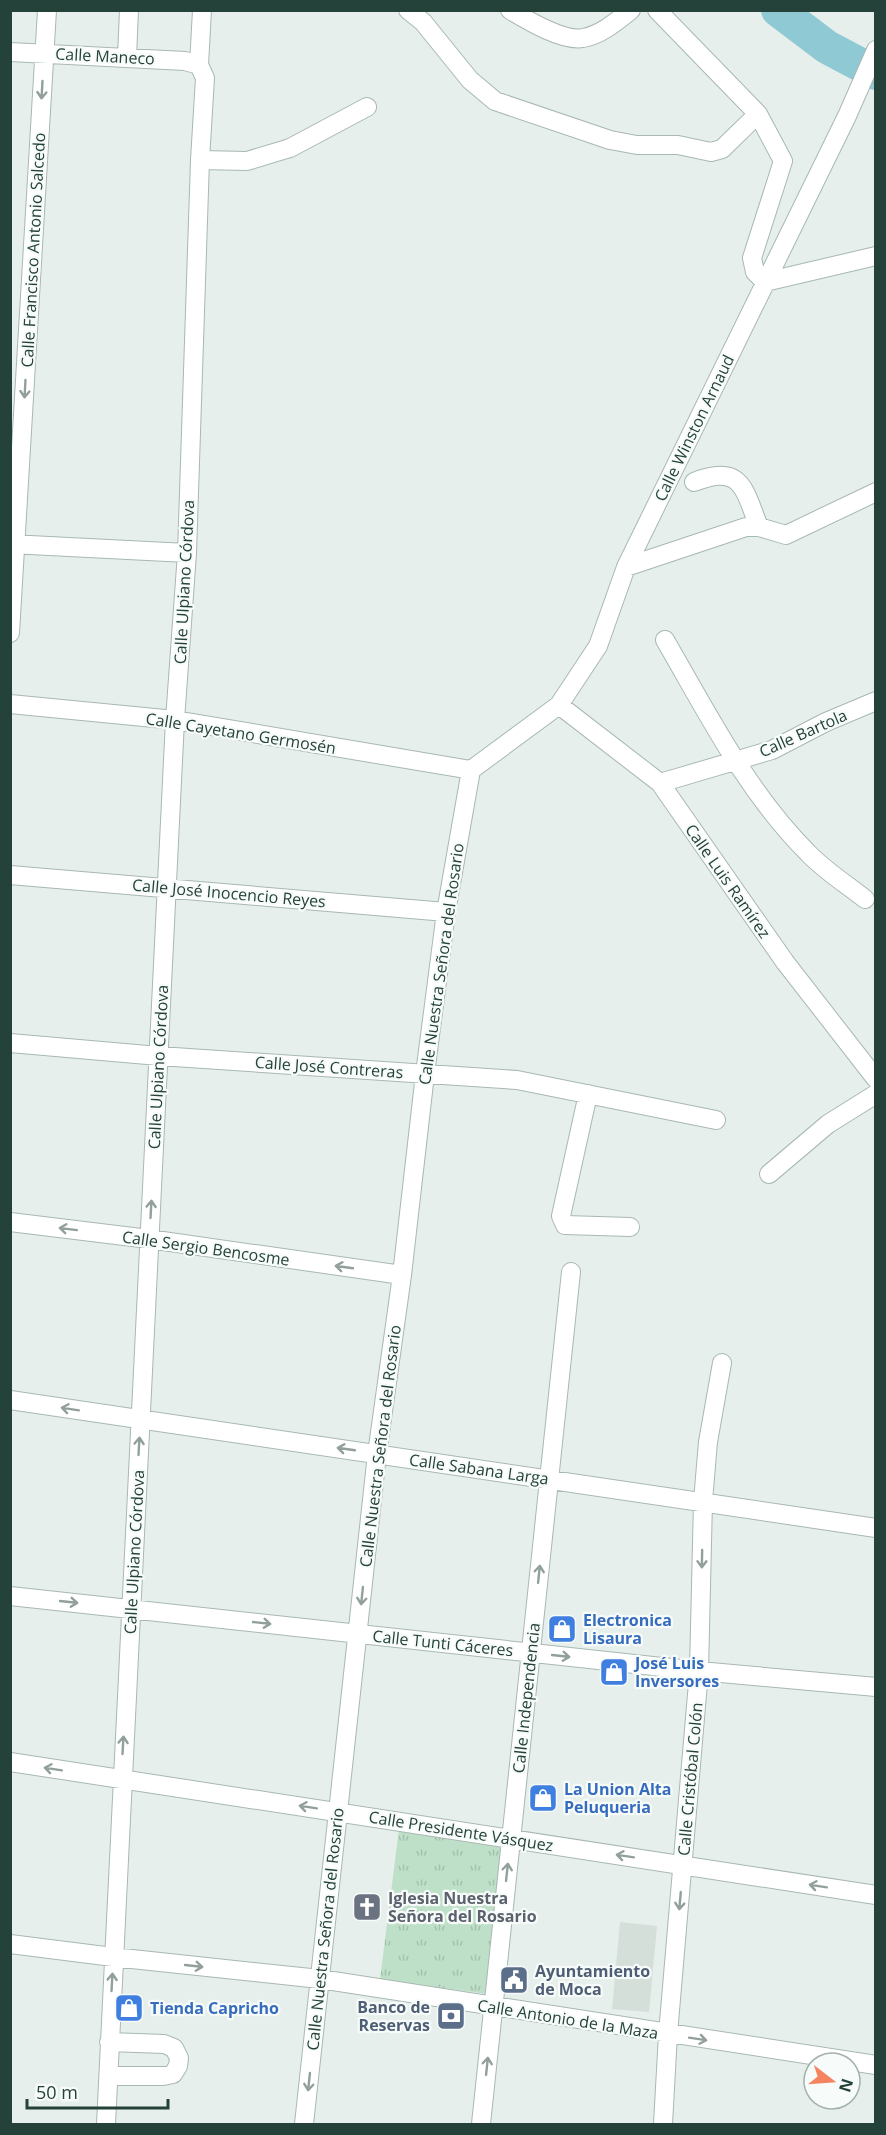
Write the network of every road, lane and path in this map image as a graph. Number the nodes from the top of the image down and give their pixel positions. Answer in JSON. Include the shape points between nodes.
{"nodes":[{"id":1,"x":47,"y":10,"type":"edge"},
{"id":2,"x":129,"y":10,"type":"edge"},
{"id":3,"x":202,"y":10,"type":"edge"},
{"id":4,"x":408,"y":10,"type":"edge"},
{"id":5,"x":510,"y":10,"type":"edge"},
{"id":6,"x":631,"y":10,"type":"edge"},
{"id":7,"x":657,"y":10,"type":"edge"},
{"id":8,"x":876,"y":50,"type":"edge"},
{"id":9,"x":10,"y":52,"type":"edge"},
{"id":10,"x":44,"y":52,"type":"junction"},
{"id":11,"x":127,"y":57,"type":"junction"},
{"id":12,"x":199,"y":64,"type":"junction"},
{"id":13,"x":367,"y":107,"type":"dead end"},
{"id":14,"x":758,"y":114,"type":"junction"},
{"id":15,"x":200,"y":160,"type":"junction"},
{"id":16,"x":876,"y":256,"type":"edge"},
{"id":17,"x":765,"y":282,"type":"junction"},
{"id":18,"x":694,"y":482,"type":"dead end"},
{"id":19,"x":876,"y":492,"type":"edge"},
{"id":20,"x":759,"y":527,"type":"junction"},
{"id":21,"x":13,"y":544,"type":"edge"},
{"id":22,"x":187,"y":553,"type":"junction"},
{"id":23,"x":626,"y":567,"type":"junction"},
{"id":24,"x":10,"y":633,"type":"edge"},
{"id":25,"x":665,"y":640,"type":"dead end"},
{"id":26,"x":876,"y":701,"type":"edge"},
{"id":27,"x":10,"y":704,"type":"edge"},
{"id":28,"x":559,"y":705,"type":"junction"},
{"id":29,"x":175,"y":720,"type":"junction"},
{"id":30,"x":736,"y":761,"type":"junction"},
{"id":31,"x":471,"y":770,"type":"junction"},
{"id":32,"x":660,"y":783,"type":"junction"},
{"id":33,"x":10,"y":875,"type":"edge"},
{"id":34,"x":167,"y":887,"type":"junction"},
{"id":35,"x":865,"y":899,"type":"dead end"},
{"id":36,"x":446,"y":912,"type":"junction"},
{"id":37,"x":10,"y":1043,"type":"edge"},
{"id":38,"x":159,"y":1056,"type":"junction"},
{"id":39,"x":424,"y":1074,"type":"junction"},
{"id":40,"x":876,"y":1079,"type":"edge"},
{"id":41,"x":588,"y":1094,"type":"junction"},
{"id":42,"x":876,"y":1094,"type":"edge"},
{"id":43,"x":716,"y":1120,"type":"dead end"},
{"id":44,"x":769,"y":1174,"type":"dead end"},
{"id":45,"x":10,"y":1222,"type":"edge"},
{"id":46,"x":630,"y":1227,"type":"dead end"},
{"id":47,"x":149,"y":1239,"type":"junction"},
{"id":48,"x":571,"y":1272,"type":"dead end"},
{"id":49,"x":402,"y":1275,"type":"junction"},
{"id":50,"x":722,"y":1363,"type":"dead end"},
{"id":51,"x":10,"y":1400,"type":"edge"},
{"id":52,"x":141,"y":1420,"type":"junction"},
{"id":53,"x":377,"y":1454,"type":"junction"},
{"id":54,"x":550,"y":1480,"type":"junction"},
{"id":55,"x":703,"y":1501,"type":"junction"},
{"id":56,"x":876,"y":1528,"type":"edge"},
{"id":57,"x":10,"y":1596,"type":"edge"},
{"id":58,"x":131,"y":1609,"type":"junction"},
{"id":59,"x":357,"y":1634,"type":"junction"},
{"id":60,"x":531,"y":1653,"type":"junction"},
{"id":61,"x":699,"y":1671,"type":"junction"},
{"id":62,"x":874,"y":1681,"type":"edge"},
{"id":63,"x":10,"y":1762,"type":"edge"},
{"id":64,"x":121,"y":1779,"type":"junction"},
{"id":65,"x":338,"y":1812,"type":"junction"},
{"id":66,"x":511,"y":1839,"type":"junction"},
{"id":67,"x":683,"y":1865,"type":"junction"},
{"id":68,"x":876,"y":1894,"type":"edge"},
{"id":69,"x":10,"y":1944,"type":"edge"},
{"id":70,"x":113,"y":1957,"type":"junction"},
{"id":71,"x":320,"y":1979,"type":"junction"},
{"id":72,"x":493,"y":2007,"type":"junction"},
{"id":73,"x":668,"y":2034,"type":"junction"},
{"id":74,"x":109,"y":2042,"type":"junction"},
{"id":75,"x":876,"y":2065,"type":"edge"},
{"id":76,"x":109,"y":2076,"type":"junction"},
{"id":77,"x":106,"y":2124,"type":"edge"},
{"id":78,"x":304,"y":2124,"type":"edge"},
{"id":79,"x":481,"y":2124,"type":"edge"},
{"id":80,"x":663,"y":2124,"type":"edge"}],
"edges":[{"from":1,"to":10,"type":"street","name":"Calle Francisco Antonio Salcedo"},
{"from":2,"to":11,"type":"street"},
{"from":3,"to":12,"type":"street","name":"Calle Ulpiano Córdova"},
{"from":4,"to":14,"type":"street","via":[[423,22],[470,80],[495,101],[610,140],[637,145],[678,145],[711,152],[722,148]]},
{"from":5,"to":6,"type":"street","via":[[548,32],[582,39],[609,27]]},
{"from":7,"to":14,"type":"street"},
{"from":8,"to":17,"type":"street","name":"Calle Winston Arnaud"},
{"from":9,"to":10,"type":"street","name":"Calle Maneco"},
{"from":10,"to":11,"type":"street","name":"Calle Maneco"},
{"from":10,"to":21,"type":"street","name":"Calle Francisco Antonio Salcedo","one_way":true},
{"from":11,"to":12,"type":"street","name":"Calle Maneco"},
{"from":12,"to":15,"type":"street","name":"Calle Ulpiano Córdova","via":[[205,78]]},
{"from":13,"to":15,"type":"street","via":[[290,148],[247,161]]},
{"from":14,"to":17,"type":"street","via":[[783,161],[752,258],[755,272]]},
{"from":15,"to":22,"type":"street","name":"Calle Ulpiano Córdova"},
{"from":16,"to":17,"type":"street"},
{"from":17,"to":23,"type":"street","name":"Calle Winston Arnaud"},
{"from":18,"to":20,"type":"street","via":[[724,474],[736,479]]},
{"from":19,"to":20,"type":"street","via":[[786,535]]},
{"from":20,"to":23,"type":"street","via":[[746,527]]},
{"from":21,"to":22,"type":"street"},
{"from":21,"to":24,"type":"street","name":"Calle Francisco Antonio Salcedo"},
{"from":22,"to":29,"type":"street","name":"Calle Ulpiano Córdova"},
{"from":23,"to":28,"type":"street","name":"Calle Winston Arnaud","via":[[598,646]]},
{"from":25,"to":30,"type":"street"},
{"from":26,"to":30,"type":"street","name":"Calle Bartola","via":[[771,750]]},
{"from":27,"to":29,"type":"street","name":"Calle Cayetano Germosén"},
{"from":28,"to":31,"type":"street","name":"Calle Winston Arnaud"},
{"from":28,"to":32,"type":"street","name":"Calle Luis Ramírez"},
{"from":29,"to":31,"type":"street","name":"Calle Cayetano Germosén"},
{"from":29,"to":34,"type":"street","name":"Calle Ulpiano Córdova"},
{"from":30,"to":32,"type":"street","name":"Calle Bartola"},
{"from":30,"to":35,"type":"street","via":[[764,804],[809,855]]},
{"from":31,"to":36,"type":"street","name":"Calle Nuestra Señora del Rosario"},
{"from":32,"to":40,"type":"street","name":"Calle Luis Ramírez","via":[[785,962]]},
{"from":33,"to":34,"type":"street","name":"Calle José Inocencio Reyes"},
{"from":34,"to":36,"type":"street","name":"Calle José Inocencio Reyes"},
{"from":34,"to":38,"type":"street","name":"Calle Ulpiano Córdova"},
{"from":36,"to":39,"type":"street","name":"Calle Nuestra Señora del Rosario"},
{"from":37,"to":38,"type":"street","name":"Calle José Contreras"},
{"from":38,"to":39,"type":"street","name":"Calle José Contreras"},
{"from":47,"to":38,"type":"street","name":"Calle Ulpiano Córdova","one_way":true},
{"from":39,"to":41,"type":"street","name":"Calle José Contreras","via":[[517,1080]]},
{"from":39,"to":49,"type":"street","name":"Calle Nuestra Señora del Rosario"},
{"from":41,"to":43,"type":"street","name":"Calle José Contreras"},
{"from":41,"to":46,"type":"street","via":[[562,1221],[565,1225]]},
{"from":42,"to":44,"type":"street","via":[[828,1124]]},
{"from":47,"to":45,"type":"street","name":"Calle Sergio Bencosme","one_way":true},
{"from":49,"to":47,"type":"street","name":"Calle Sergio Bencosme","one_way":true},
{"from":47,"to":52,"type":"street","name":"Calle Ulpiano Córdova"},
{"from":48,"to":54,"type":"street","name":"Calle Independencia"},
{"from":49,"to":53,"type":"street","name":"Calle Nuestra Señora del Rosario"},
{"from":50,"to":55,"type":"street","name":"Calle Cristóbal Colón","via":[[708,1442]]},
{"from":52,"to":51,"type":"street","name":"Calle Sabana Larga","one_way":true},
{"from":53,"to":52,"type":"street","name":"Calle Sabana Larga","one_way":true},
{"from":58,"to":52,"type":"street","name":"Calle Ulpiano Córdova","one_way":true},
{"from":53,"to":54,"type":"street","name":"Calle Sabana Larga"},
{"from":53,"to":59,"type":"street","name":"Calle Nuestra Señora del Rosario","one_way":true},
{"from":54,"to":55,"type":"street","name":"Calle Sabana Larga"},
{"from":60,"to":54,"type":"street","name":"Calle Independencia","one_way":true},
{"from":55,"to":56,"type":"street","name":"Calle Sabana Larga"},
{"from":55,"to":61,"type":"street","name":"Calle Cristóbal Colón","one_way":true},
{"from":57,"to":58,"type":"street","name":"Calle Tunti Cáceres","one_way":true},
{"from":58,"to":59,"type":"street","name":"Calle Tunti Cáceres","one_way":true},
{"from":64,"to":58,"type":"street","name":"Calle Ulpiano Córdova","one_way":true},
{"from":59,"to":60,"type":"street","name":"Calle Tunti Cáceres"},
{"from":59,"to":65,"type":"street","name":"Calle Nuestra Señora del Rosario"},
{"from":60,"to":61,"type":"street","name":"Calle Tunti Cáceres","one_way":true},
{"from":60,"to":66,"type":"street","name":"Calle Independencia"},
{"from":61,"to":62,"type":"street","name":"Calle Tunti Cáceres"},
{"from":61,"to":67,"type":"street","name":"Calle Cristóbal Colón"},
{"from":64,"to":63,"type":"street","name":"Calle Presidente Vásquez","one_way":true},
{"from":65,"to":64,"type":"street","name":"Calle Presidente Vásquez","one_way":true},
{"from":64,"to":70,"type":"street","name":"Calle Ulpiano Córdova"},
{"from":65,"to":66,"type":"street","name":"Calle Presidente Vásquez"},
{"from":65,"to":71,"type":"street","name":"Calle Nuestra Señora del Rosario"},
{"from":67,"to":66,"type":"street","name":"Calle Presidente Vásquez","one_way":true},
{"from":72,"to":66,"type":"street","name":"Calle Independencia","one_way":true},
{"from":68,"to":67,"type":"street","name":"Calle Presidente Vásquez","one_way":true},
{"from":67,"to":73,"type":"street","name":"Calle Cristóbal Colón","one_way":true},
{"from":69,"to":70,"type":"street","name":"Calle Antonio de la Maza"},
{"from":70,"to":71,"type":"street","name":"Calle Antonio de la Maza","one_way":true},
{"from":74,"to":70,"type":"street","name":"Calle Ulpiano Córdova","one_way":true},
{"from":71,"to":72,"type":"street","name":"Calle Antonio de la Maza"},
{"from":71,"to":78,"type":"street","name":"Calle Nuestra Señora del Rosario","one_way":true},
{"from":72,"to":73,"type":"street","name":"Calle Antonio de la Maza"},
{"from":79,"to":72,"type":"street","name":"Calle Independencia","one_way":true},
{"from":73,"to":75,"type":"street","name":"Calle Antonio de la Maza","one_way":true},
{"from":73,"to":80,"type":"street","name":"Calle Cristóbal Colón"},
{"from":74,"to":76,"type":"street","name":"Calle Ulpiano Córdova"},
{"from":74,"to":76,"type":"street","via":[[164,2044],[174,2048],[179,2058],[173,2074]]},
{"from":76,"to":77,"type":"street","name":"Calle Ulpiano Córdova"}]}
